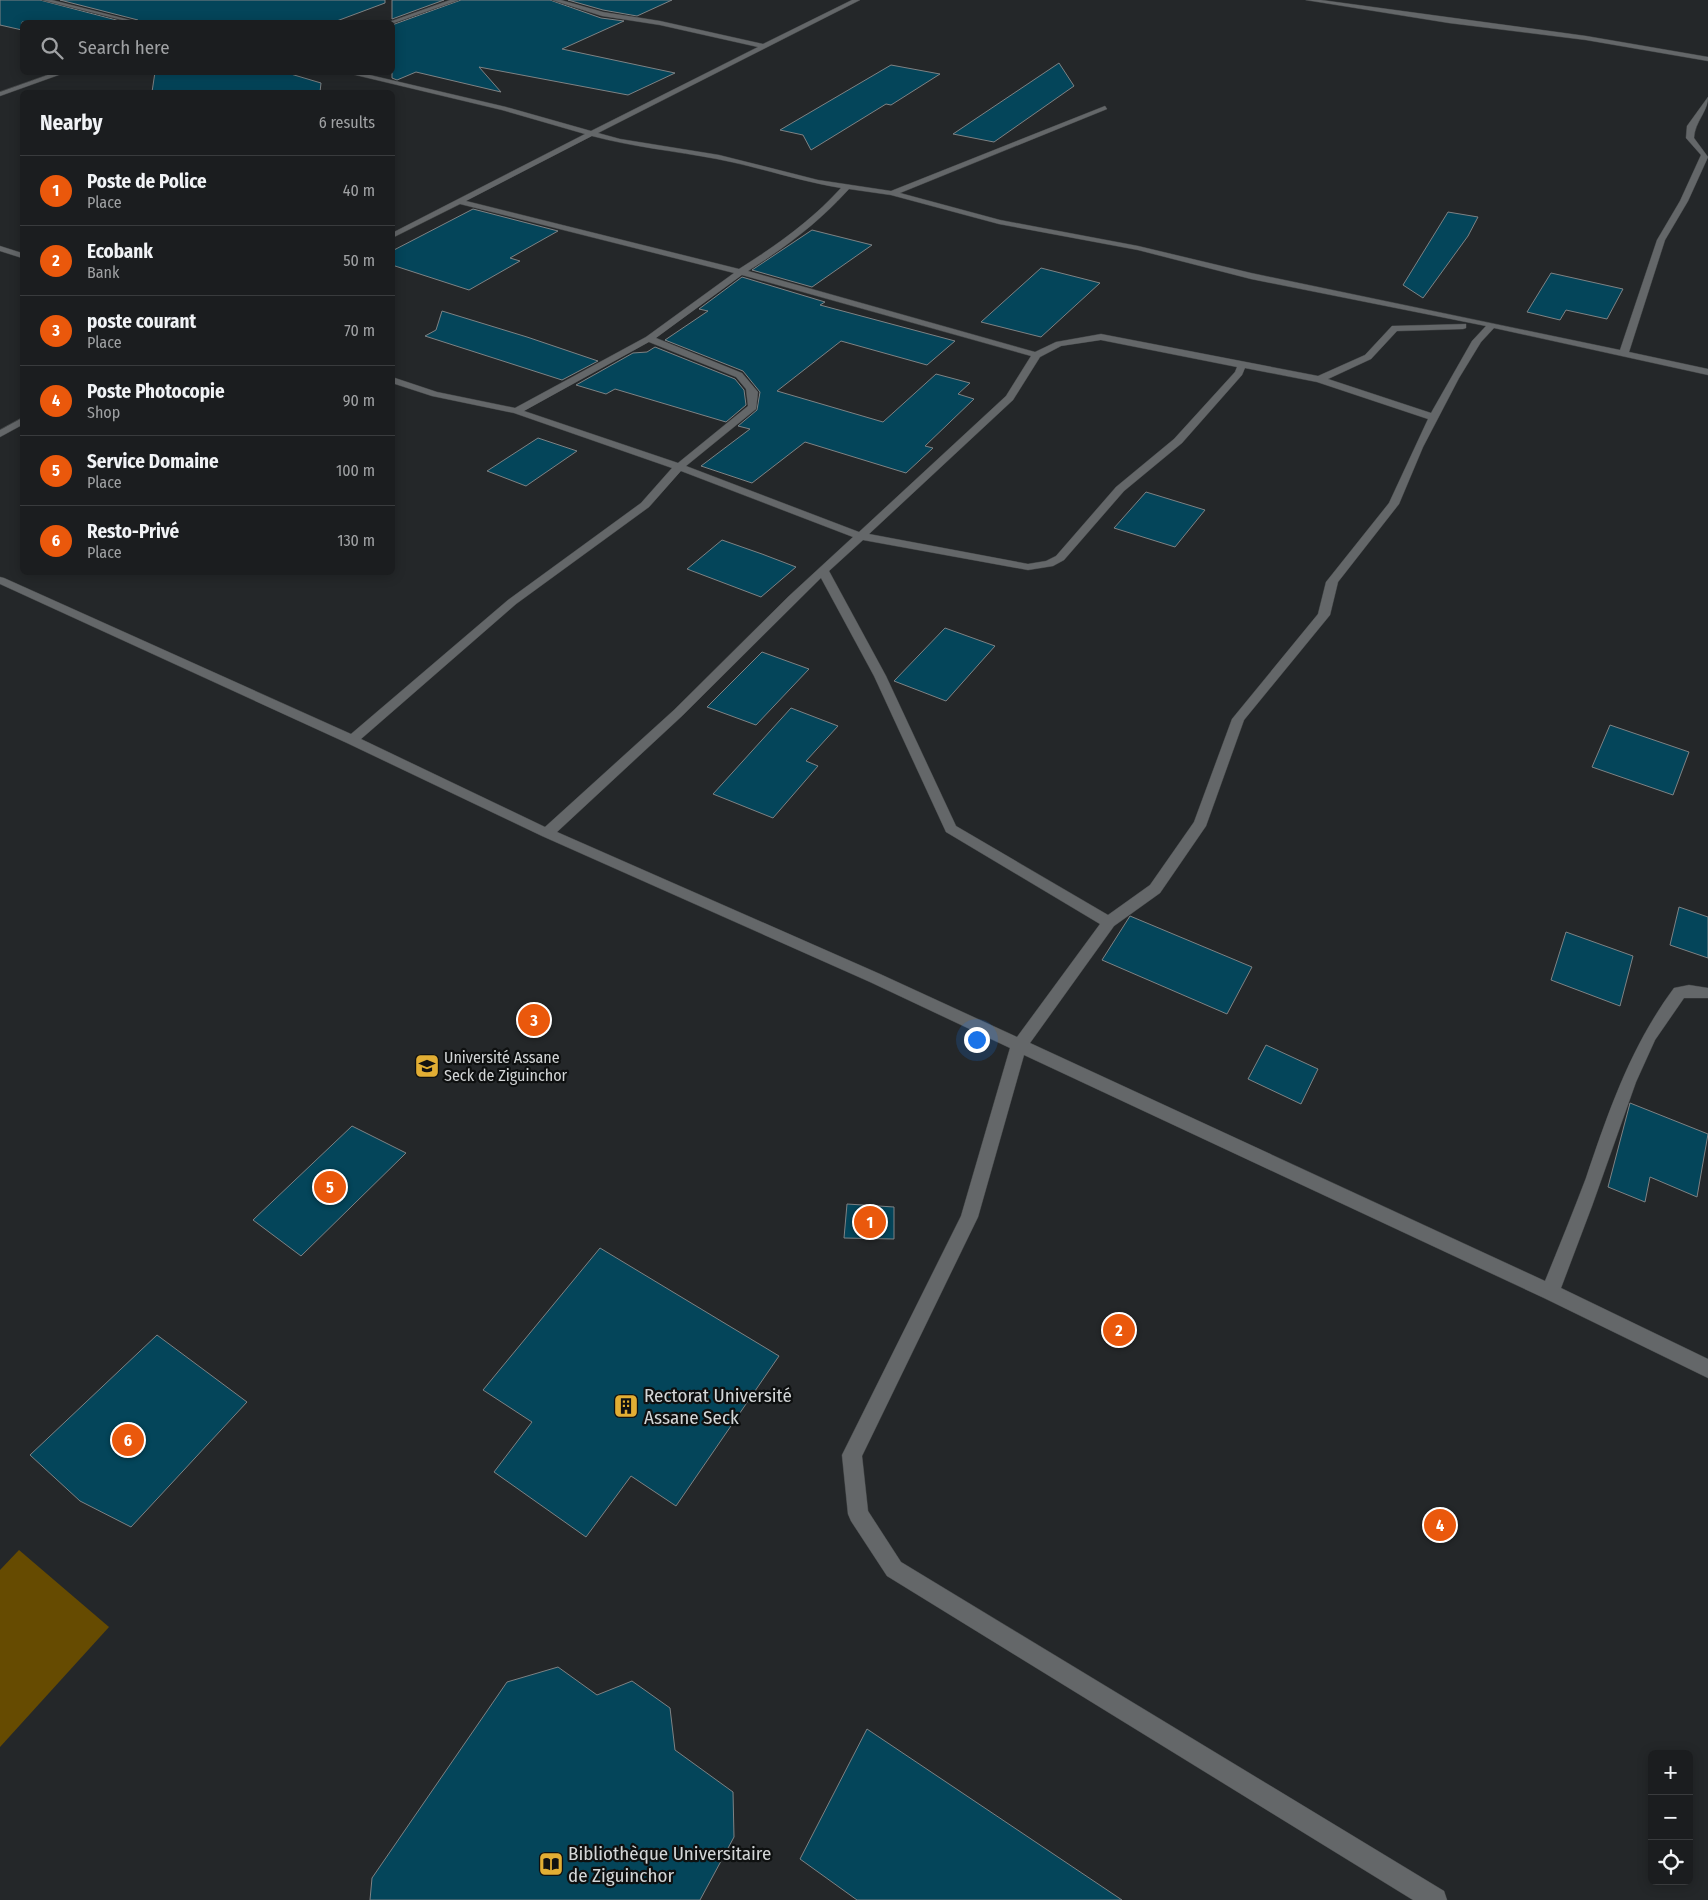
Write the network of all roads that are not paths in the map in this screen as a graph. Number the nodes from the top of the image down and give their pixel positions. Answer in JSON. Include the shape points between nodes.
{"nodes":[{"id":1,"x":46,"y":0,"type":"edge"},
{"id":2,"x":456,"y":0,"type":"edge"},
{"id":3,"x":554,"y":0,"type":"edge"},
{"id":4,"x":857,"y":0,"type":"edge"},
{"id":5,"x":1309,"y":0,"type":"edge"},
{"id":6,"x":126,"y":20,"type":"edge"},
{"id":7,"x":395,"y":21,"type":"edge"},
{"id":8,"x":764,"y":46,"type":"junction"},
{"id":9,"x":1708,"y":59,"type":"edge"},
{"id":10,"x":55,"y":75,"type":"edge"},
{"id":11,"x":359,"y":75,"type":"edge"},
{"id":12,"x":0,"y":87,"type":"edge"},
{"id":13,"x":12,"y":90,"type":"junction"},
{"id":14,"x":0,"y":94,"type":"edge"},
{"id":15,"x":1708,"y":99,"type":"edge"},
{"id":16,"x":1105,"y":108,"type":"dead end"},
{"id":17,"x":592,"y":134,"type":"junction"},
{"id":18,"x":847,"y":186,"type":"junction"},
{"id":19,"x":892,"y":193,"type":"junction"},
{"id":20,"x":460,"y":202,"type":"junction"},
{"id":21,"x":395,"y":234,"type":"edge"},
{"id":22,"x":0,"y":248,"type":"edge"},
{"id":23,"x":20,"y":255,"type":"edge"},
{"id":24,"x":740,"y":272,"type":"junction"},
{"id":25,"x":1492,"y":325,"type":"junction"},
{"id":26,"x":649,"y":339,"type":"junction"},
{"id":27,"x":1624,"y":354,"type":"junction"},
{"id":28,"x":1036,"y":356,"type":"junction"},
{"id":29,"x":1242,"y":365,"type":"junction"},
{"id":30,"x":1708,"y":372,"type":"edge"},
{"id":31,"x":1319,"y":379,"type":"junction"},
{"id":32,"x":395,"y":381,"type":"edge"},
{"id":33,"x":516,"y":411,"type":"junction"},
{"id":34,"x":1433,"y":417,"type":"junction"},
{"id":35,"x":20,"y":422,"type":"edge"},
{"id":36,"x":0,"y":434,"type":"edge"},
{"id":37,"x":678,"y":467,"type":"junction"},
{"id":38,"x":860,"y":536,"type":"junction"},
{"id":39,"x":823,"y":571,"type":"junction"},
{"id":40,"x":0,"y":580,"type":"edge"},
{"id":41,"x":352,"y":740,"type":"junction"},
{"id":42,"x":547,"y":833,"type":"junction"},
{"id":43,"x":1109,"y":922,"type":"junction"},
{"id":44,"x":1705,"y":993,"type":"dead end"},
{"id":45,"x":1019,"y":1046,"type":"junction"},
{"id":46,"x":1550,"y":1292,"type":"junction"},
{"id":47,"x":1708,"y":1370,"type":"edge"},
{"id":48,"x":1435,"y":1900,"type":"edge"}],
"edges":[{"from":1,"to":6,"type":"street"},
{"from":2,"to":7,"type":"street"},
{"from":3,"to":8,"type":"street","via":[[602,14]]},
{"from":4,"to":8,"type":"street"},
{"from":5,"to":9,"type":"street","via":[[1586,38]]},
{"from":8,"to":17,"type":"street"},
{"from":10,"to":13,"type":"street"},
{"from":11,"to":17,"type":"street","via":[[504,108]]},
{"from":12,"to":13,"type":"street"},
{"from":13,"to":14,"type":"street"},
{"from":15,"to":27,"type":"street","via":[[1691,126],[1690,138],[1705,155],[1661,240]]},
{"from":16,"to":19,"type":"street"},
{"from":17,"to":18,"type":"street","via":[[719,157],[818,182]]},
{"from":17,"to":20,"type":"street"},
{"from":18,"to":19,"type":"street"},
{"from":18,"to":24,"type":"street","via":[[821,215],[788,242]]},
{"from":19,"to":25,"type":"street","via":[[1000,222],[1129,246],[1251,276]]},
{"from":20,"to":21,"type":"street"},
{"from":20,"to":24,"type":"street"},
{"from":22,"to":23,"type":"street"},
{"from":24,"to":26,"type":"street"},
{"from":24,"to":28,"type":"street"},
{"from":25,"to":27,"type":"street"},
{"from":25,"to":31,"type":"street","via":[[1395,328],[1368,357]]},
{"from":25,"to":34,"type":"street","via":[[1477,342]]},
{"from":26,"to":33,"type":"street"},
{"from":26,"to":37,"type":"street","via":[[739,375],[750,384],[755,395],[753,406]]},
{"from":27,"to":30,"type":"street"},
{"from":28,"to":29,"type":"street","via":[[1059,344],[1101,337]]},
{"from":28,"to":38,"type":"street","via":[[1010,398]]},
{"from":29,"to":31,"type":"street"},
{"from":29,"to":38,"type":"street","via":[[1240,373],[1178,440],[1120,489],[1054,562],[1028,567]]},
{"from":31,"to":34,"type":"street"},
{"from":32,"to":33,"type":"street","via":[[435,394]]},
{"from":33,"to":37,"type":"street"},
{"from":34,"to":43,"type":"street","via":[[1394,504],[1332,582],[1324,615],[1238,719],[1202,823],[1155,889]]},
{"from":35,"to":36,"type":"street"},
{"from":37,"to":38,"type":"street"},
{"from":37,"to":41,"type":"street","via":[[645,505],[512,602]]},
{"from":38,"to":39,"type":"street"},
{"from":39,"to":42,"type":"street","via":[[678,713]]},
{"from":39,"to":43,"type":"street","via":[[880,676],[951,829]]},
{"from":40,"to":41,"type":"street"},
{"from":41,"to":42,"type":"street"},
{"from":42,"to":45,"type":"street"},
{"from":43,"to":45,"type":"street"},
{"from":44,"to":46,"type":"street","via":[[1679,992],[1635,1060]]},
{"from":45,"to":46,"type":"street"},
{"from":45,"to":48,"type":"street","via":[[969,1217],[852,1455],[858,1514],[894,1569]]},
{"from":46,"to":47,"type":"street"}]}
